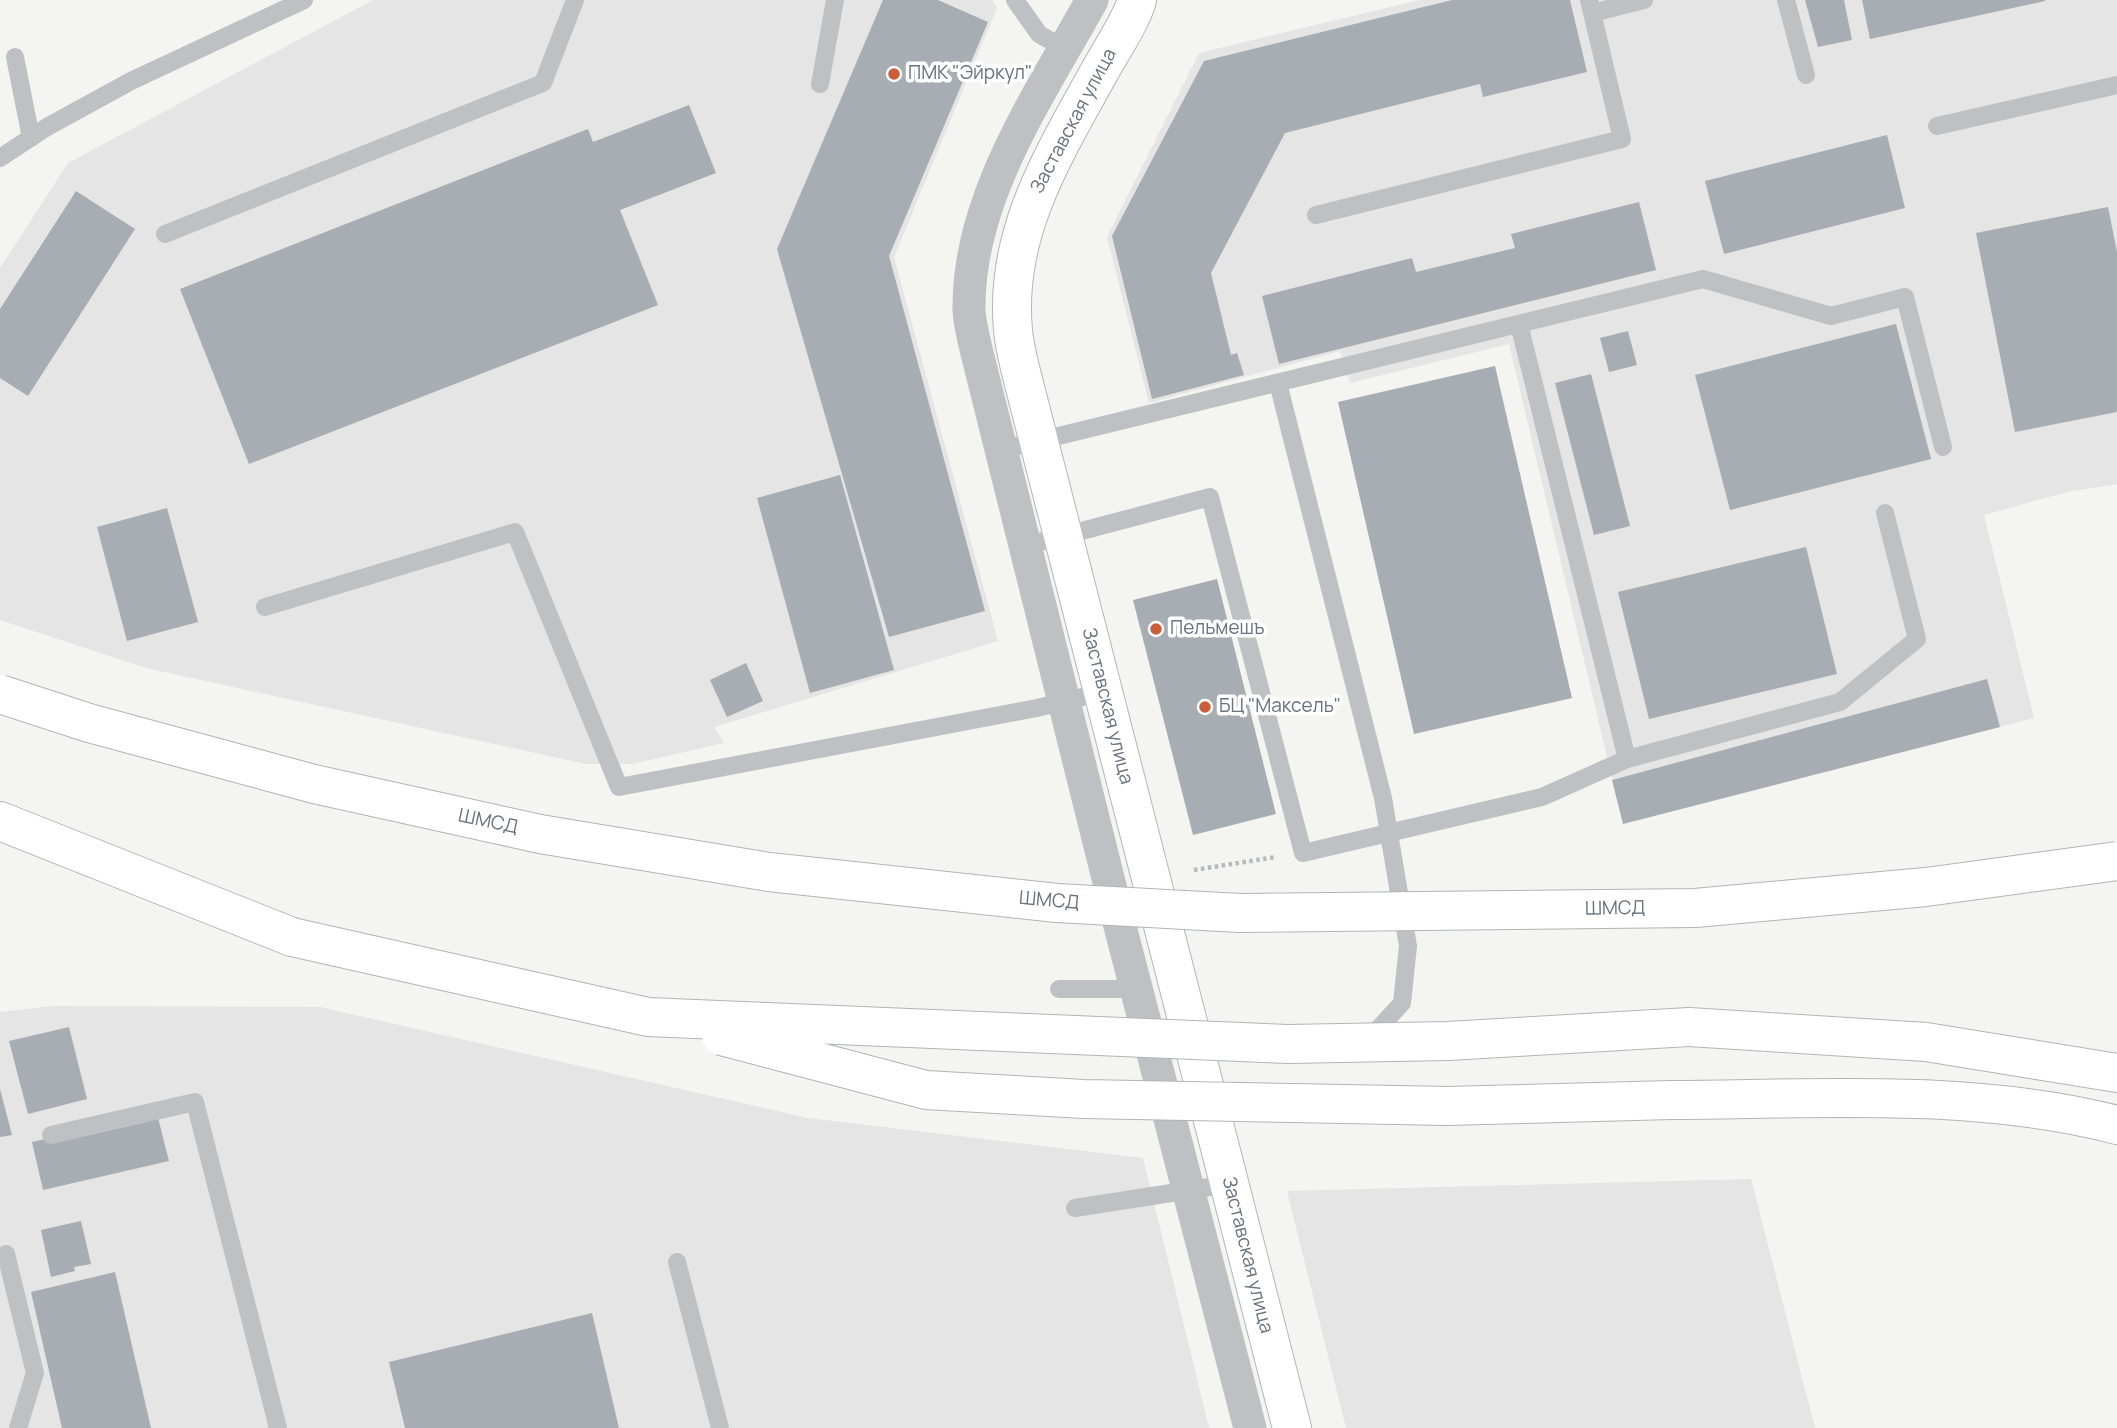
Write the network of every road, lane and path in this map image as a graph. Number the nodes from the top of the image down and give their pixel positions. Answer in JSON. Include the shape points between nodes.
{"nodes":[{"id":1,"x":304,"y":0,"type":"edge"},
{"id":2,"x":575,"y":0,"type":"edge"},
{"id":3,"x":835,"y":0,"type":"edge"},
{"id":4,"x":1015,"y":0,"type":"edge"},
{"id":5,"x":1092,"y":0,"type":"edge"},
{"id":6,"x":1137,"y":0,"type":"edge"},
{"id":7,"x":1644,"y":0,"type":"edge"},
{"id":8,"x":1786,"y":0,"type":"edge"},
{"id":9,"x":1591,"y":7,"type":"edge"},
{"id":10,"x":1065,"y":49,"type":"junction"},
{"id":11,"x":15,"y":57,"type":"dead end"},
{"id":12,"x":1806,"y":75,"type":"dead end"},
{"id":13,"x":820,"y":84,"type":"dead end"},
{"id":14,"x":2117,"y":85,"type":"edge"},
{"id":15,"x":1937,"y":126,"type":"dead end"},
{"id":16,"x":31,"y":138,"type":"junction"},
{"id":17,"x":0,"y":158,"type":"edge"},
{"id":18,"x":1316,"y":215,"type":"dead end"},
{"id":19,"x":165,"y":234,"type":"dead end"},
{"id":20,"x":1519,"y":324,"type":"junction"},
{"id":21,"x":1278,"y":383,"type":"junction"},
{"id":22,"x":1039,"y":441,"type":"junction"},
{"id":23,"x":1943,"y":447,"type":"dead end"},
{"id":24,"x":1002,"y":450,"type":"junction"},
{"id":25,"x":1885,"y":513,"type":"dead end"},
{"id":26,"x":1064,"y":536,"type":"junction"},
{"id":27,"x":1025,"y":546,"type":"junction"},
{"id":28,"x":265,"y":607,"type":"dead end"},
{"id":29,"x":1103,"y":692,"type":"junction"},
{"id":30,"x":0,"y":694,"type":"edge"},
{"id":31,"x":1064,"y":702,"type":"junction"},
{"id":32,"x":1627,"y":760,"type":"junction"},
{"id":33,"x":0,"y":821,"type":"edge"},
{"id":34,"x":1388,"y":834,"type":"junction"},
{"id":35,"x":1303,"y":853,"type":"junction"},
{"id":36,"x":2117,"y":861,"type":"edge"},
{"id":37,"x":1190,"y":871,"type":"dead end"},
{"id":38,"x":1059,"y":989,"type":"dead end"},
{"id":39,"x":1136,"y":989,"type":"junction"},
{"id":40,"x":648,"y":1017,"type":"junction"},
{"id":41,"x":1192,"y":1044,"type":"junction"},
{"id":42,"x":2117,"y":1073,"type":"edge"},
{"id":43,"x":2117,"y":1125,"type":"edge"},
{"id":44,"x":51,"y":1135,"type":"dead end"},
{"id":45,"x":1229,"y":1184,"type":"junction"},
{"id":46,"x":1188,"y":1190,"type":"junction"},
{"id":47,"x":1075,"y":1208,"type":"dead end"},
{"id":48,"x":6,"y":1254,"type":"dead end"},
{"id":49,"x":677,"y":1262,"type":"dead end"},
{"id":50,"x":18,"y":1428,"type":"edge"},
{"id":51,"x":278,"y":1428,"type":"edge"},
{"id":52,"x":720,"y":1428,"type":"edge"},
{"id":53,"x":1250,"y":1428,"type":"edge"},
{"id":54,"x":1292,"y":1428,"type":"edge"}],
"edges":[{"from":1,"to":16,"type":"lane","via":[[131,81]]},
{"from":2,"to":19,"type":"lane","via":[[543,83]]},
{"from":3,"to":13,"type":"lane"},
{"from":4,"to":10,"type":"lane","via":[[1039,34]]},
{"from":5,"to":10,"type":"street","name":"Заставская улица"},
{"from":6,"to":22,"type":"main road","name":"Заставская улица","via":[[1046,170],[1030,205],[1020,245],[1012,300],[1013,331]]},
{"from":7,"to":9,"type":"lane"},
{"from":8,"to":12,"type":"lane"},
{"from":9,"to":18,"type":"lane","via":[[1622,139]]},
{"from":10,"to":24,"type":"street","name":"Заставская улица","via":[[998,174],[972,264],[969,313]]},
{"from":11,"to":16,"type":"lane"},
{"from":14,"to":15,"type":"lane"},
{"from":16,"to":17,"type":"lane"},
{"from":20,"to":21,"type":"lane"},
{"from":20,"to":23,"type":"lane","via":[[1703,279],[1831,316],[1905,297]]},
{"from":20,"to":32,"type":"lane"},
{"from":21,"to":22,"type":"lane"},
{"from":21,"to":34,"type":"lane","via":[[1383,798]]},
{"from":22,"to":24,"type":"lane"},
{"from":22,"to":26,"type":"main road","name":"Заставская улица"},
{"from":24,"to":27,"type":"street","name":"Заставская улица"},
{"from":25,"to":32,"type":"lane","via":[[1917,639],[1840,702]]},
{"from":26,"to":27,"type":"lane"},
{"from":26,"to":29,"type":"main road","name":"Заставская улица"},
{"from":26,"to":35,"type":"lane","via":[[1210,497]]},
{"from":27,"to":31,"type":"street","name":"Заставская улица"},
{"from":28,"to":31,"type":"lane","via":[[514,532],[619,788]]},
{"from":29,"to":31,"type":"lane"},
{"from":29,"to":41,"type":"main road","name":"Заставская улица"},
{"from":30,"to":36,"type":"main road","name":"ШМСД","bridge":true,"via":[[314,784],[540,834],[769,872],[1057,903],[1240,913],[1695,908],[1926,887]]},
{"from":31,"to":39,"type":"street","name":"Заставская улица"},
{"from":32,"to":34,"type":"lane","via":[[1542,797]]},
{"from":33,"to":40,"type":"main road","bridge":true,"via":[[292,937]]},
{"from":34,"to":35,"type":"lane"},
{"from":34,"to":41,"type":"lane","via":[[1408,946],[1402,1003],[1378,1030],[1361,1047]]},
{"from":35,"to":37,"type":"path"},
{"from":38,"to":39,"type":"lane"},
{"from":39,"to":46,"type":"street","name":"Заставская улица"},
{"from":40,"to":42,"type":"main road","bridge":true,"via":[[1288,1044],[1448,1041],[1689,1027],[1926,1042]]},
{"from":40,"to":43,"type":"main road","bridge":true,"via":[[926,1090],[1084,1099],[1447,1106],[1903,1099],[2013,1105]]},
{"from":41,"to":45,"type":"main road","name":"Заставская улица"},
{"from":44,"to":51,"type":"lane","via":[[195,1101]]},
{"from":45,"to":46,"type":"lane"},
{"from":45,"to":54,"type":"main road","name":"Заставская улица"},
{"from":46,"to":47,"type":"lane"},
{"from":46,"to":53,"type":"street","name":"Заставская улица"},
{"from":48,"to":50,"type":"lane","via":[[35,1373]]},
{"from":49,"to":52,"type":"lane"}]}
